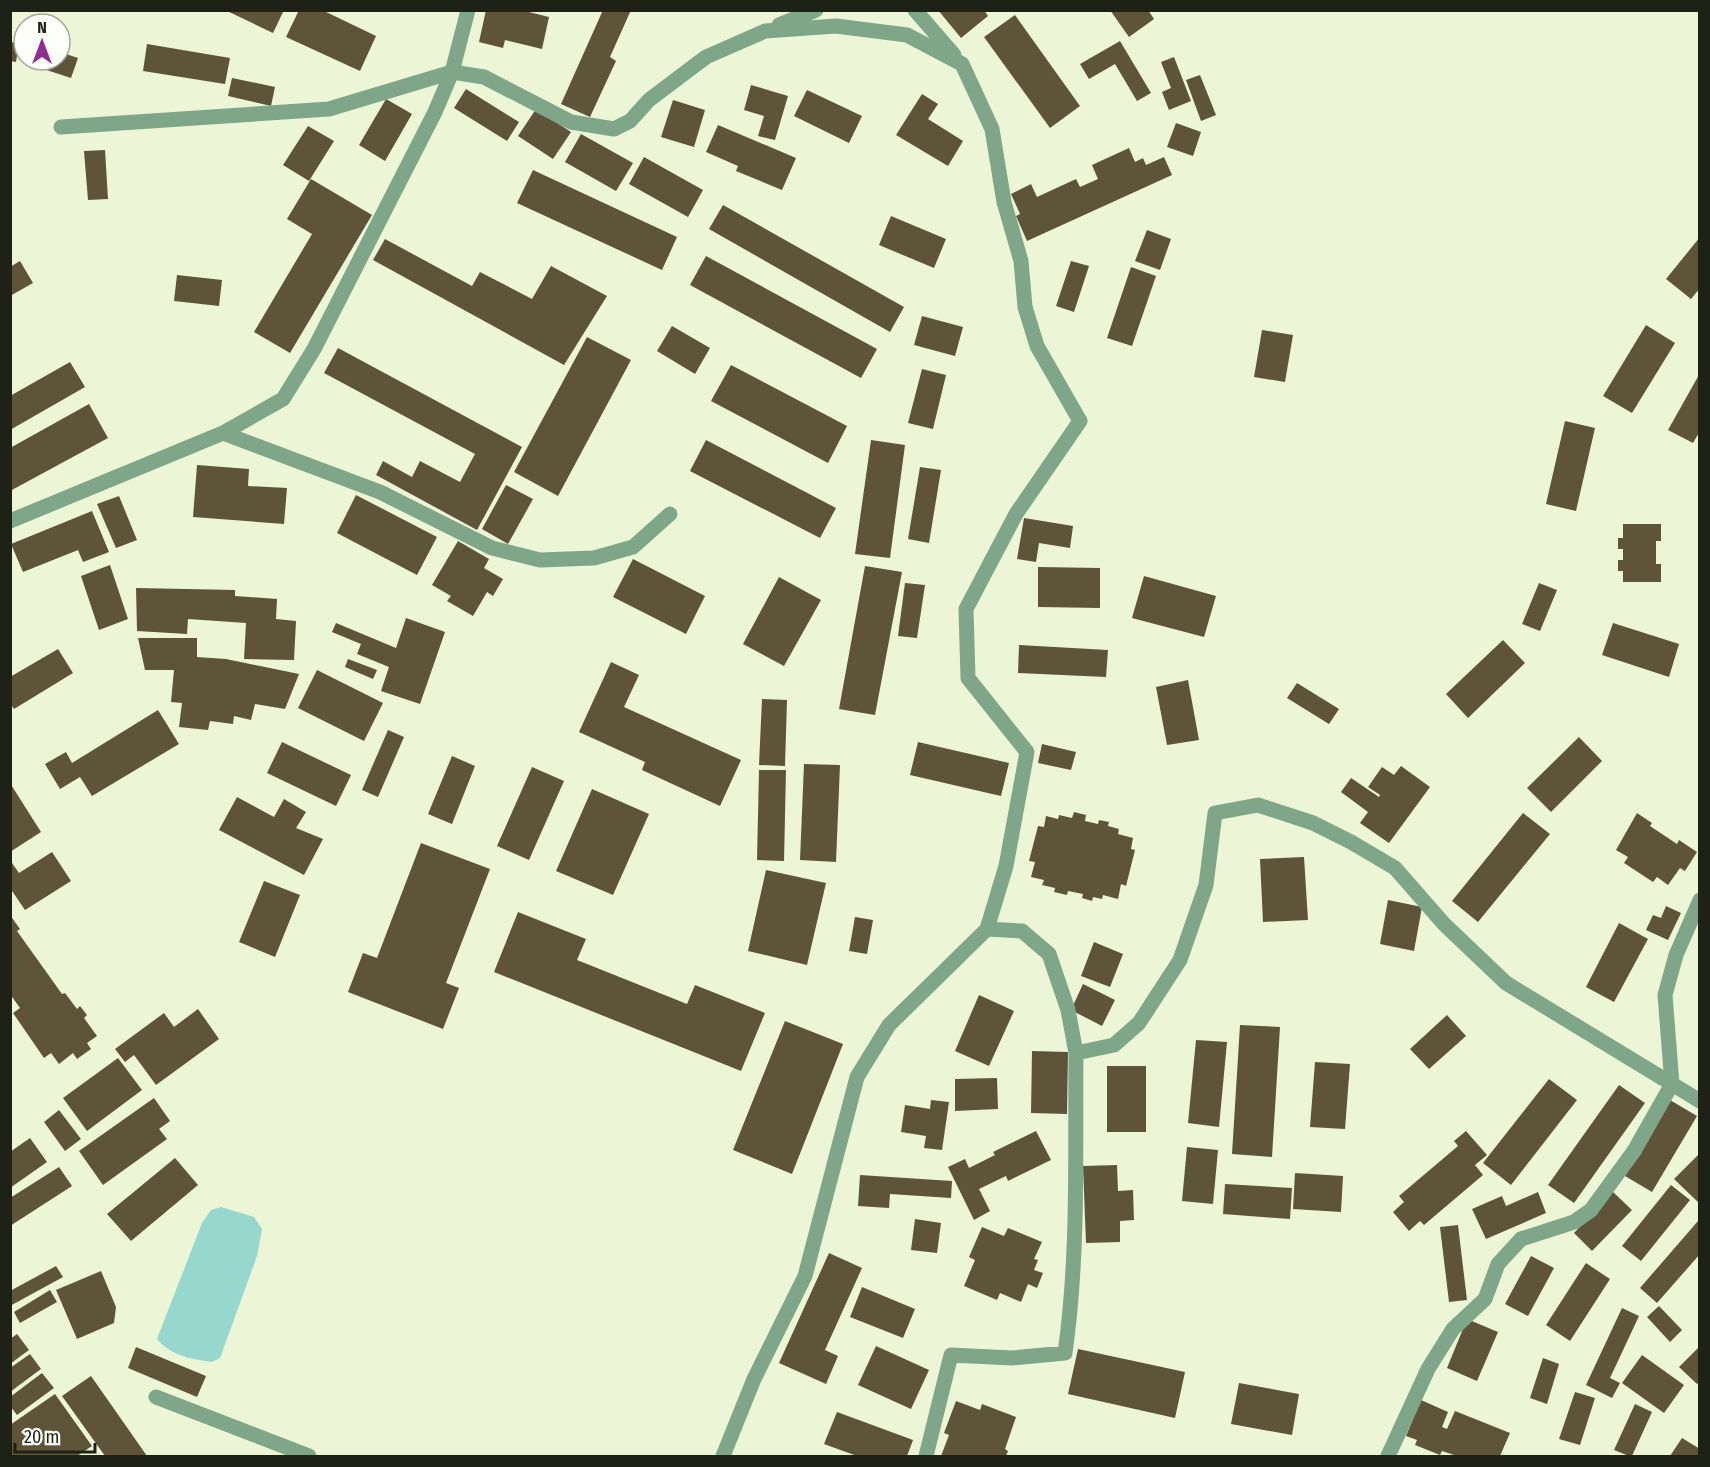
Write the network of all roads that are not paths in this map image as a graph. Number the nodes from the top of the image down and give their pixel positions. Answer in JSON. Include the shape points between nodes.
{"nodes":[{"id":1,"x":468,"y":10,"type":"edge"},
{"id":2,"x":816,"y":10,"type":"edge"},
{"id":3,"x":915,"y":10,"type":"edge"},
{"id":4,"x":765,"y":31,"type":"junction"},
{"id":5,"x":962,"y":64,"type":"junction"},
{"id":6,"x":452,"y":72,"type":"junction"},
{"id":7,"x":61,"y":127,"type":"dead end"},
{"id":8,"x":223,"y":433,"type":"junction"},
{"id":9,"x":670,"y":514,"type":"dead end"},
{"id":10,"x":10,"y":521,"type":"edge"},
{"id":11,"x":1700,"y":900,"type":"edge"},
{"id":12,"x":987,"y":928,"type":"junction"},
{"id":13,"x":1076,"y":1053,"type":"junction"},
{"id":14,"x":1672,"y":1084,"type":"junction"},
{"id":15,"x":1700,"y":1101,"type":"edge"},
{"id":16,"x":156,"y":1397,"type":"dead end"},
{"id":17,"x":309,"y":1456,"type":"edge"},
{"id":18,"x":723,"y":1456,"type":"edge"},
{"id":19,"x":926,"y":1456,"type":"edge"},
{"id":20,"x":1388,"y":1456,"type":"edge"}],
"edges":[{"from":1,"to":6,"type":"street"},
{"from":2,"to":4,"type":"street"},
{"from":3,"to":5,"type":"street"},
{"from":4,"to":5,"type":"street","via":[[836,26],[907,35]]},
{"from":4,"to":6,"type":"street","via":[[706,57],[649,100],[630,121],[614,129],[571,122],[484,77]]},
{"from":5,"to":12,"type":"street","via":[[992,129],[1004,202],[1021,261],[1025,307],[1037,346],[1080,421],[1016,514],[966,609],[968,678],[1027,752],[1006,866]]},
{"from":6,"to":7,"type":"street","via":[[329,109]]},
{"from":6,"to":8,"type":"street","via":[[314,350],[283,399]]},
{"from":8,"to":9,"type":"street","via":[[380,492],[492,548],[540,560],[594,558],[633,548]]},
{"from":8,"to":10,"type":"street"},
{"from":11,"to":14,"type":"street","via":[[1676,955],[1665,995]]},
{"from":12,"to":13,"type":"street","via":[[1022,931],[1049,954],[1068,1010]]},
{"from":12,"to":18,"type":"street","via":[[889,1025],[857,1077],[805,1276],[754,1379]]},
{"from":13,"to":14,"type":"street","via":[[1114,1045],[1139,1023],[1180,960],[1206,885],[1215,813],[1258,805],[1313,823],[1395,868],[1444,924],[1506,982]]},
{"from":13,"to":19,"type":"street","via":[[1074,1242],[1065,1353],[1012,1358],[951,1355]]},
{"from":14,"to":15,"type":"street"},
{"from":14,"to":20,"type":"street","via":[[1634,1151],[1592,1210],[1574,1222],[1521,1239],[1498,1264],[1485,1299],[1453,1329],[1428,1369]]},
{"from":16,"to":17,"type":"street"}]}
